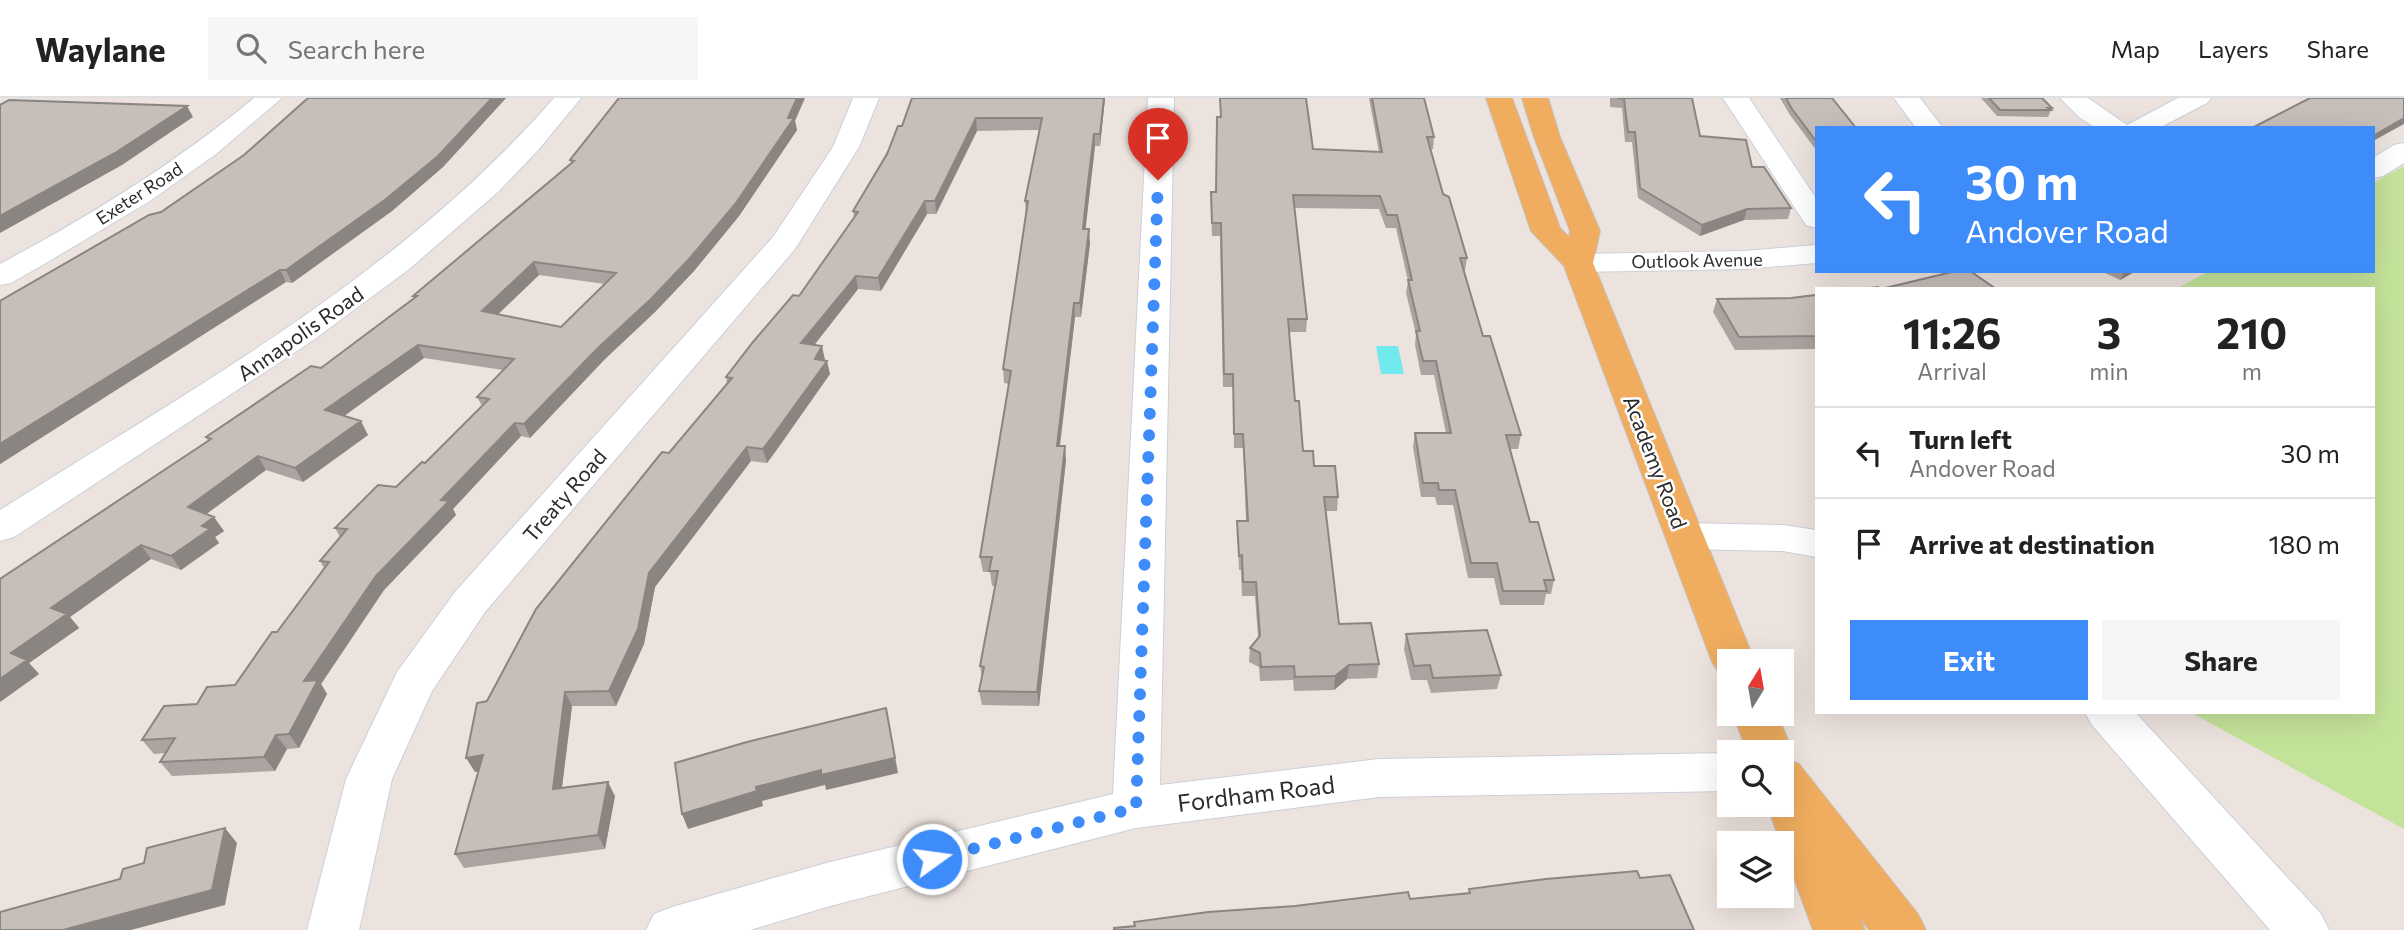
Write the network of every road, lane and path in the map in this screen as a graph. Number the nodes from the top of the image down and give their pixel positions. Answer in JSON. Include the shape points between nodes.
{"nodes":[{"id":1,"x":270,"y":98,"type":"edge"},
{"id":2,"x":568,"y":98,"type":"edge"},
{"id":3,"x":866,"y":98,"type":"edge"},
{"id":4,"x":1161,"y":98,"type":"edge"},
{"id":5,"x":1499,"y":98,"type":"edge"},
{"id":6,"x":1535,"y":98,"type":"edge"},
{"id":7,"x":1736,"y":98,"type":"edge"},
{"id":8,"x":1907,"y":98,"type":"edge"},
{"id":9,"x":2073,"y":98,"type":"edge"},
{"id":10,"x":2198,"y":98,"type":"edge"},
{"id":11,"x":1928,"y":126,"type":"edge"},
{"id":12,"x":2111,"y":126,"type":"edge"},
{"id":13,"x":2142,"y":126,"type":"edge"},
{"id":14,"x":2404,"y":151,"type":"edge"},
{"id":15,"x":2375,"y":169,"type":"edge"},
{"id":16,"x":1815,"y":217,"type":"edge"},
{"id":17,"x":1815,"y":254,"type":"edge"},
{"id":18,"x":1578,"y":263,"type":"junction"},
{"id":19,"x":0,"y":276,"type":"edge"},
{"id":20,"x":0,"y":528,"type":"edge"},
{"id":21,"x":1685,"y":536,"type":"junction"},
{"id":22,"x":1815,"y":544,"type":"edge"},
{"id":23,"x":1729,"y":649,"type":"edge"},
{"id":24,"x":2109,"y":714,"type":"edge"},
{"id":25,"x":1717,"y":772,"type":"edge"},
{"id":26,"x":1794,"y":795,"type":"edge"},
{"id":27,"x":1136,"y":808,"type":"junction"},
{"id":28,"x":1794,"y":812,"type":"edge"},
{"id":29,"x":333,"y":930,"type":"edge"},
{"id":30,"x":673,"y":930,"type":"edge"},
{"id":31,"x":1839,"y":930,"type":"edge"},
{"id":32,"x":1900,"y":930,"type":"edge"},
{"id":33,"x":2303,"y":930,"type":"edge"}],
"edges":[{"from":1,"to":19,"type":"street","name":"Exeter Road","via":[[150,187]]},
{"from":2,"to":20,"type":"street","name":"Annapolis Road","via":[[488,186],[395,266],[282,347]]},
{"from":3,"to":29,"type":"street","name":"Treaty Road","via":[[846,147],[783,243],[470,602],[413,684],[369,779]]},
{"from":4,"to":27,"type":"street"},
{"from":5,"to":18,"type":"main road","name":"Academy Road","via":[[1546,231]]},
{"from":6,"to":18,"type":"main road","via":[[1585,231]]},
{"from":7,"to":16,"type":"street"},
{"from":8,"to":11,"type":"street"},
{"from":9,"to":12,"type":"street"},
{"from":10,"to":13,"type":"street"},
{"from":14,"to":15,"type":"street"},
{"from":17,"to":18,"type":"street","name":"Outlook Avenue"},
{"from":18,"to":21,"type":"main road","name":"Academy Road"},
{"from":21,"to":22,"type":"street","via":[[1783,538]]},
{"from":21,"to":23,"type":"main road","name":"Academy Road"},
{"from":24,"to":33,"type":"street"},
{"from":25,"to":27,"type":"street","name":"Fordham Road","via":[[1379,778]]},
{"from":26,"to":32,"type":"main road"},
{"from":27,"to":30,"type":"street","name":"Fordham Road","via":[[830,884]]},
{"from":28,"to":31,"type":"main road"}]}
